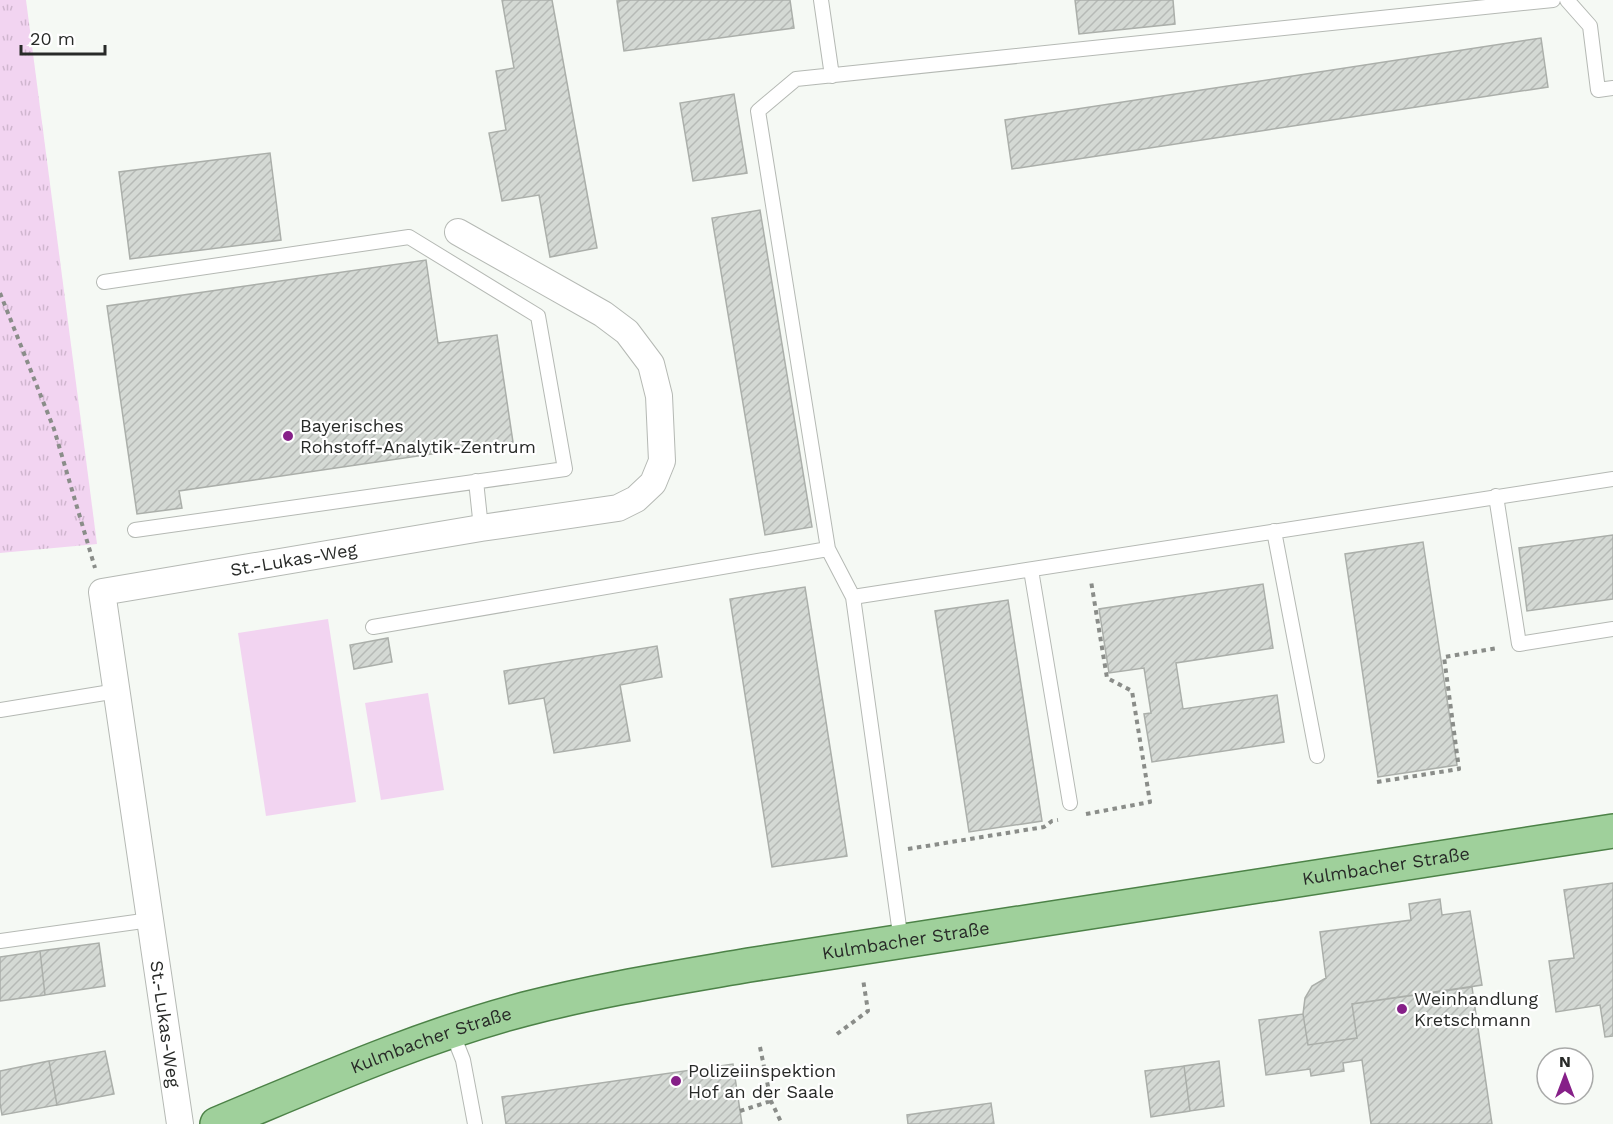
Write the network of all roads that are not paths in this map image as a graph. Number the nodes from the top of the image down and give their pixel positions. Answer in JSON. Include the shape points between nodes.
{"nodes":[{"id":1,"x":821,"y":0,"type":"edge"},
{"id":2,"x":1553,"y":0,"type":"edge"},
{"id":3,"x":1567,"y":0,"type":"edge"},
{"id":4,"x":832,"y":75,"type":"junction"},
{"id":5,"x":1613,"y":88,"type":"edge"},
{"id":6,"x":458,"y":232,"type":"dead end"},
{"id":7,"x":104,"y":282,"type":"dead end"},
{"id":8,"x":1613,"y":479,"type":"edge"},
{"id":9,"x":476,"y":481,"type":"junction"},
{"id":10,"x":1496,"y":496,"type":"junction"},
{"id":11,"x":481,"y":528,"type":"junction"},
{"id":12,"x":135,"y":530,"type":"dead end"},
{"id":13,"x":1274,"y":531,"type":"junction"},
{"id":14,"x":828,"y":549,"type":"junction"},
{"id":15,"x":1031,"y":570,"type":"junction"},
{"id":16,"x":853,"y":597,"type":"junction"},
{"id":17,"x":373,"y":627,"type":"dead end"},
{"id":18,"x":1613,"y":629,"type":"edge"},
{"id":19,"x":117,"y":691,"type":"junction"},
{"id":20,"x":0,"y":710,"type":"edge"},
{"id":21,"x":1317,"y":756,"type":"dead end"},
{"id":22,"x":1071,"y":803,"type":"dead end"},
{"id":23,"x":1613,"y":831,"type":"edge"},
{"id":24,"x":150,"y":920,"type":"junction"},
{"id":25,"x":0,"y":941,"type":"edge"},
{"id":26,"x":902,"y":942,"type":"junction"},
{"id":27,"x":452,"y":1032,"type":"junction"},
{"id":28,"x":180,"y":1124,"type":"edge"},
{"id":29,"x":217,"y":1124,"type":"edge"},
{"id":30,"x":474,"y":1124,"type":"edge"}],
"edges":[{"from":1,"to":4,"type":"lane"},
{"from":2,"to":4,"type":"lane"},
{"from":3,"to":5,"type":"lane","via":[[1590,26],[1598,90]]},
{"from":4,"to":14,"type":"lane","via":[[796,79],[758,111]]},
{"from":6,"to":11,"type":"street","name":"St.-Lukas-Weg","via":[[603,314],[627,332],[651,364],[659,396],[662,461],[653,483],[636,499],[618,508]]},
{"from":7,"to":9,"type":"lane","via":[[409,237],[538,316],[565,469]]},
{"from":8,"to":10,"type":"lane"},
{"from":9,"to":11,"type":"lane"},
{"from":9,"to":12,"type":"lane"},
{"from":10,"to":13,"type":"lane"},
{"from":10,"to":18,"type":"lane","via":[[1519,644]]},
{"from":11,"to":19,"type":"street","name":"St.-Lukas-Weg","via":[[102,592]]},
{"from":13,"to":15,"type":"lane"},
{"from":13,"to":21,"type":"lane"},
{"from":14,"to":16,"type":"lane"},
{"from":14,"to":17,"type":"lane"},
{"from":15,"to":16,"type":"lane"},
{"from":15,"to":22,"type":"lane"},
{"from":16,"to":26,"type":"lane"},
{"from":19,"to":20,"type":"lane"},
{"from":19,"to":24,"type":"street","name":"St.-Lukas-Weg"},
{"from":23,"to":26,"type":"main road","name":"Kulmbacher Straße"},
{"from":24,"to":25,"type":"lane"},
{"from":24,"to":28,"type":"street","name":"St.-Lukas-Weg"},
{"from":26,"to":27,"type":"main road","name":"Kulmbacher Straße","via":[[616,989],[525,1009]]},
{"from":27,"to":29,"type":"main road","name":"Kulmbacher Straße","via":[[356,1066]]},
{"from":27,"to":30,"type":"lane","via":[[463,1060]]}]}
